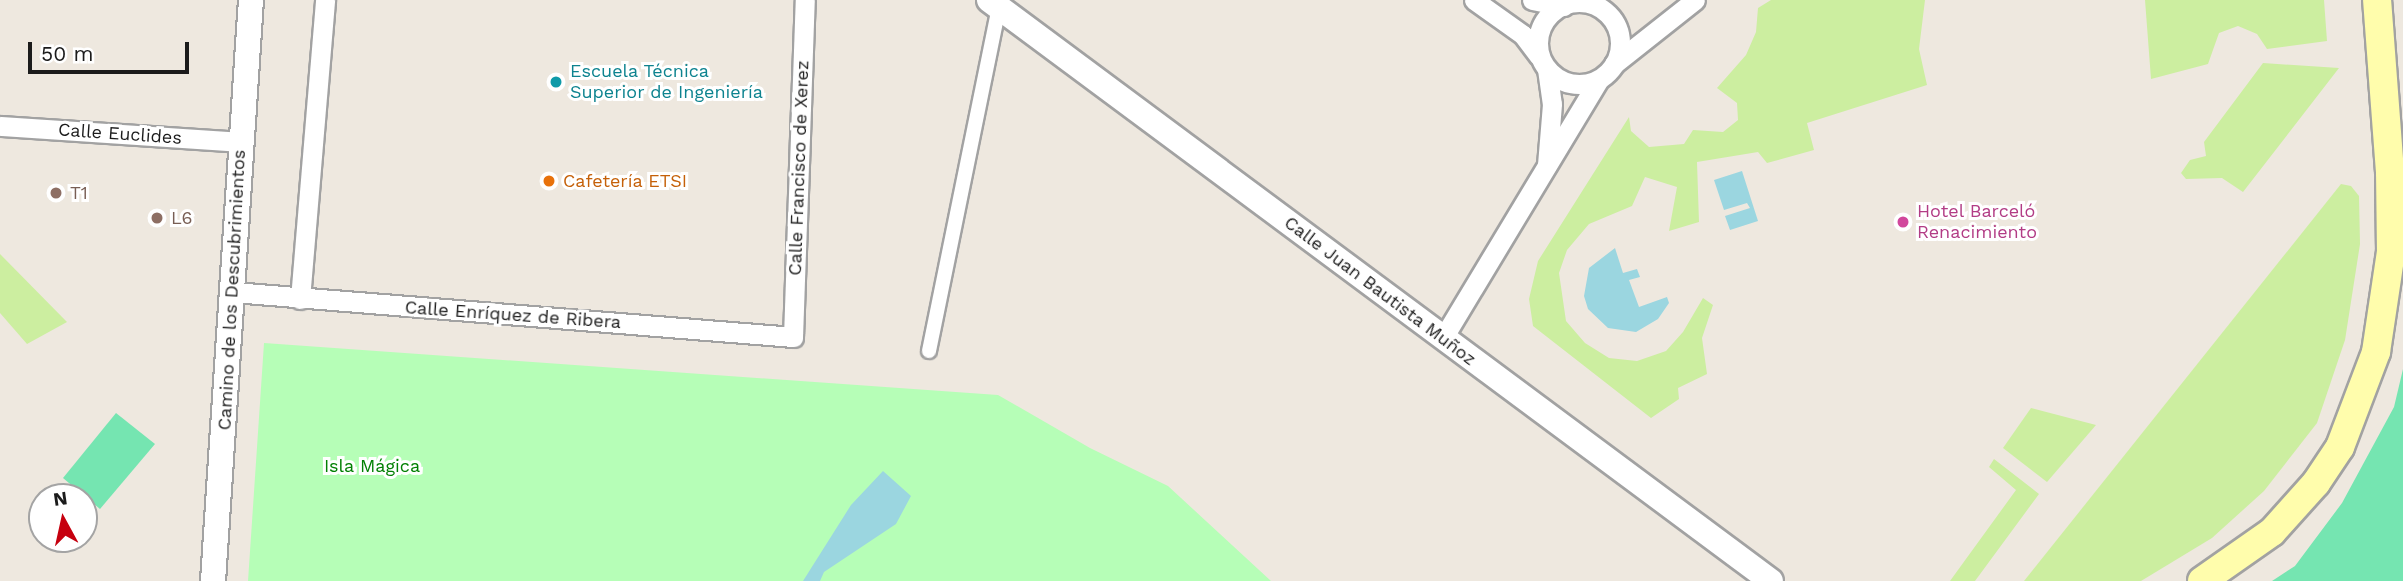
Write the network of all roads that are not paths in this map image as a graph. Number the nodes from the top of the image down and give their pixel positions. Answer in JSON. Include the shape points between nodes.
{"nodes":[{"id":1,"x":251,"y":0,"type":"edge"},
{"id":2,"x":325,"y":0,"type":"edge"},
{"id":3,"x":805,"y":0,"type":"edge"},
{"id":4,"x":1474,"y":0,"type":"edge"},
{"id":5,"x":1532,"y":0,"type":"edge"},
{"id":6,"x":1695,"y":0,"type":"edge"},
{"id":7,"x":2377,"y":0,"type":"edge"},
{"id":8,"x":1596,"y":2,"type":"edge"},
{"id":9,"x":994,"y":4,"type":"edge"},
{"id":10,"x":1563,"y":6,"type":"junction"},
{"id":11,"x":1543,"y":64,"type":"junction"},
{"id":12,"x":1614,"y":64,"type":"junction"},
{"id":13,"x":1599,"y":79,"type":"junction"},
{"id":14,"x":0,"y":126,"type":"edge"},
{"id":15,"x":240,"y":142,"type":"junction"},
{"id":16,"x":1547,"y":170,"type":"junction"},
{"id":17,"x":233,"y":292,"type":"junction"},
{"id":18,"x":300,"y":299,"type":"junction"},
{"id":19,"x":793,"y":337,"type":"joint"},
{"id":20,"x":1443,"y":338,"type":"junction"},
{"id":21,"x":929,"y":351,"type":"dead end"},
{"id":22,"x":213,"y":581,"type":"edge"},
{"id":23,"x":1772,"y":581,"type":"edge"},
{"id":24,"x":2202,"y":581,"type":"edge"}],
"edges":[{"from":1,"to":15,"type":"street","name":"Camino de los Descubrimientos"},
{"from":2,"to":18,"type":"street"},
{"from":3,"to":19,"type":"street","name":"Calle Francisco de Xerez"},
{"from":4,"to":11,"type":"street","via":[[1523,35]]},
{"from":5,"to":10,"type":"street"},
{"from":6,"to":12,"type":"street"},
{"from":7,"to":24,"type":"main road","via":[[2391,252],[2376,352],[2340,447],[2316,482],[2272,532]]},
{"from":8,"to":10,"type":"street"},
{"from":8,"to":12,"type":"street","via":[[1610,17],[1620,40]]},
{"from":9,"to":20,"type":"street","name":"Calle Juan Bautista Muñoz"},
{"from":9,"to":21,"type":"street"},
{"from":10,"to":11,"type":"street","via":[[1552,12],[1539,33]]},
{"from":11,"to":13,"type":"street","via":[[1577,84]]},
{"from":11,"to":16,"type":"street","via":[[1552,104]]},
{"from":12,"to":13,"type":"street"},
{"from":13,"to":16,"type":"street"},
{"from":14,"to":15,"type":"street","name":"Calle Euclides"},
{"from":15,"to":17,"type":"street","name":"Camino de los Descubrimientos"},
{"from":16,"to":20,"type":"street"},
{"from":17,"to":18,"type":"street","name":"Calle Enríquez de Ribera"},
{"from":17,"to":22,"type":"street","name":"Camino de los Descubrimientos"},
{"from":18,"to":19,"type":"street","name":"Calle Enríquez de Ribera"},
{"from":20,"to":23,"type":"street","name":"Calle Juan Bautista Muñoz"}]}
